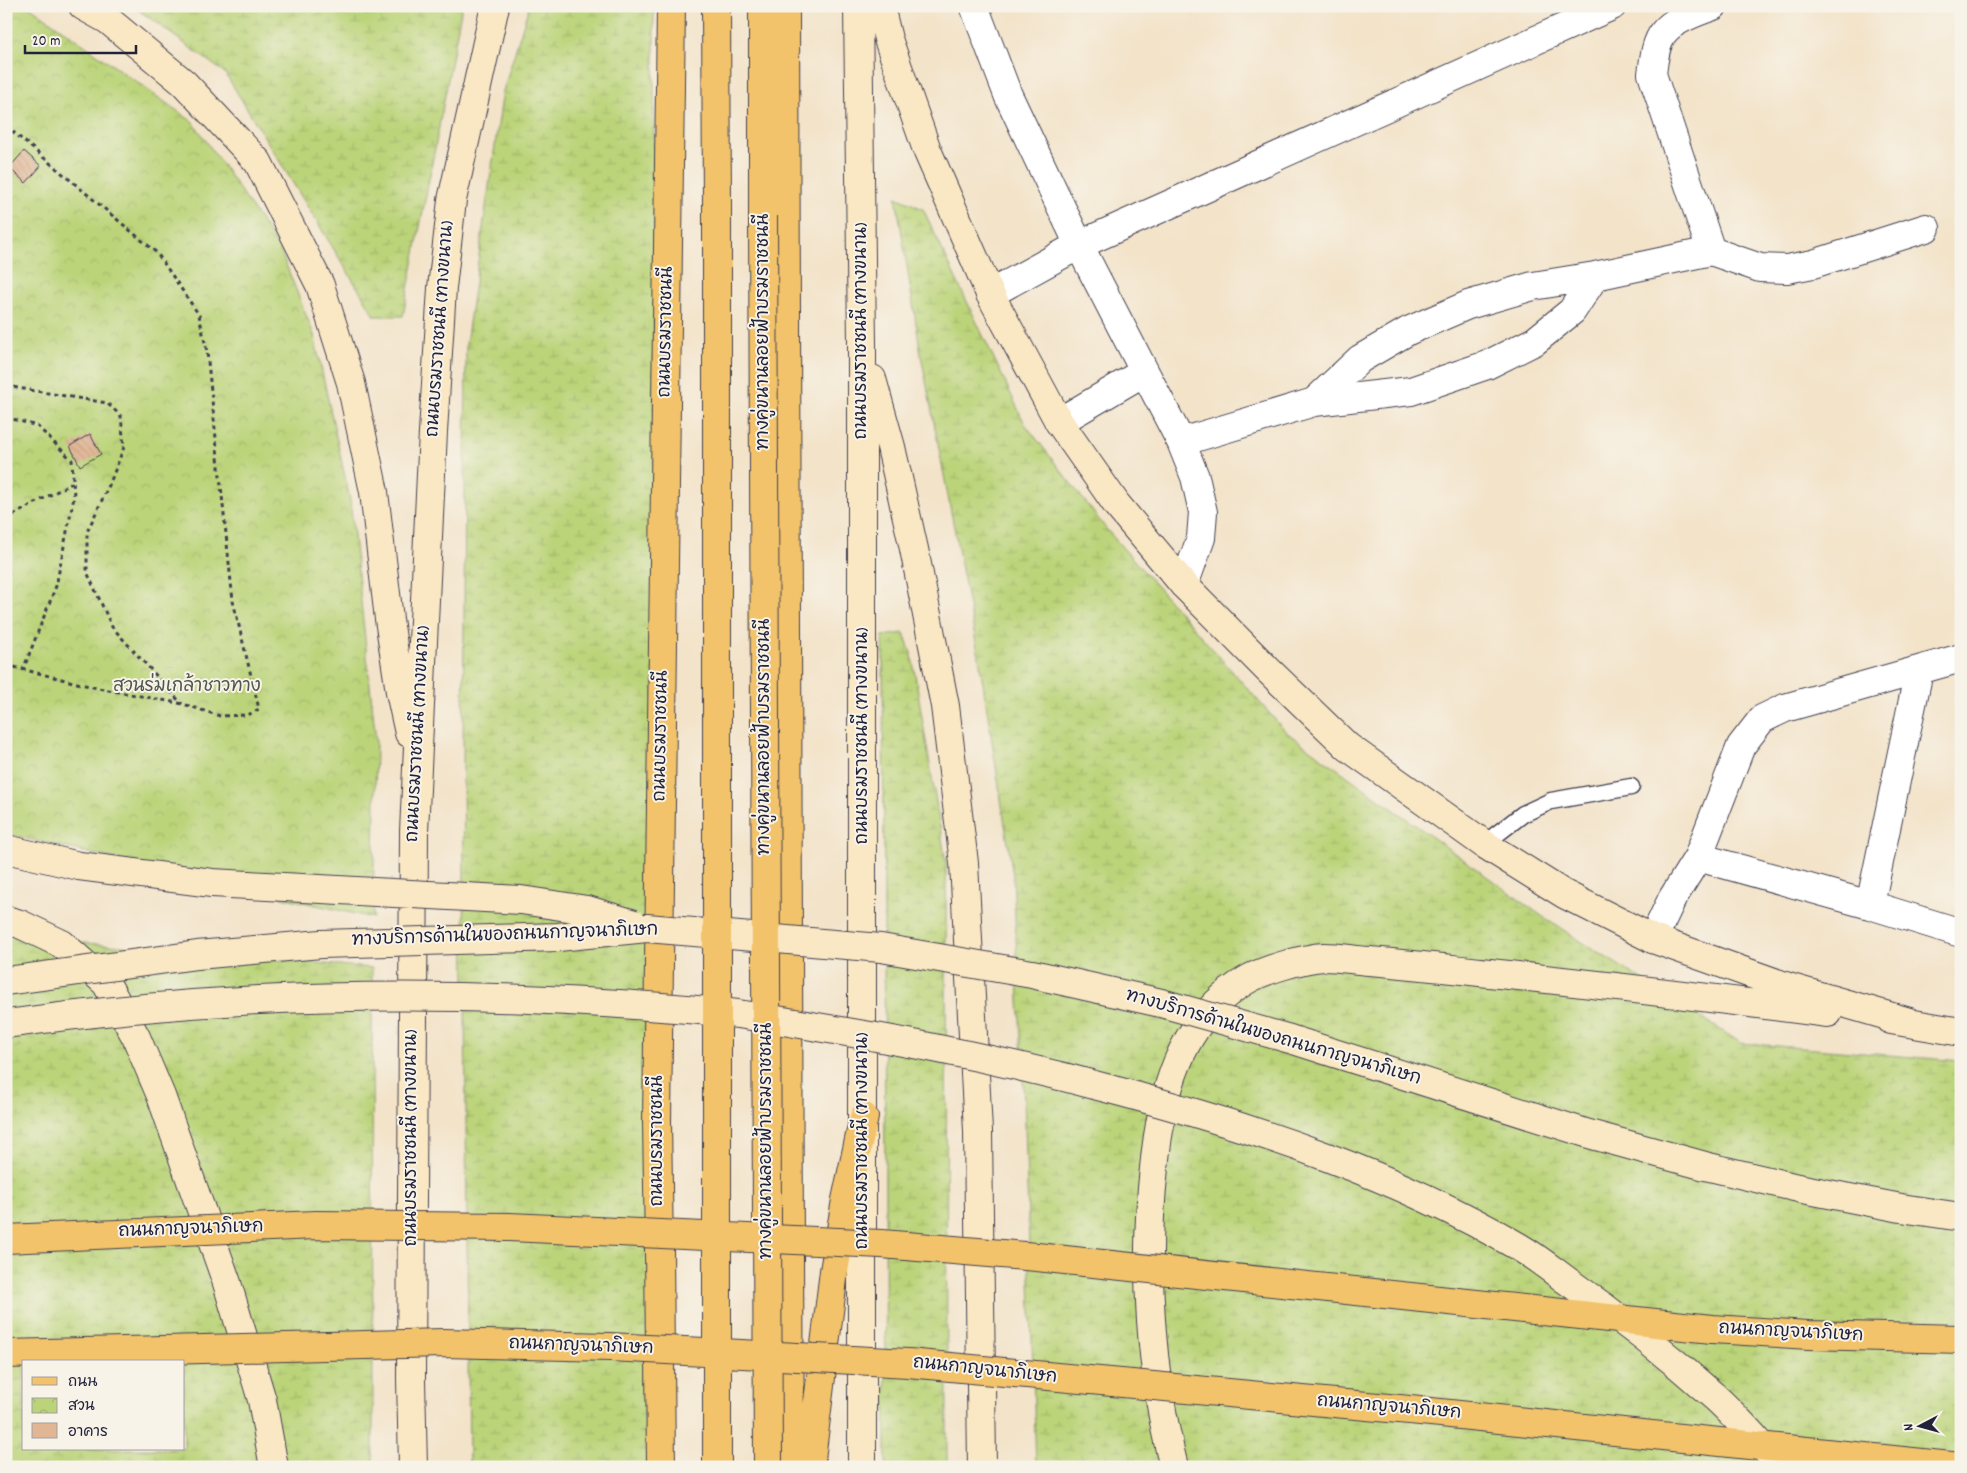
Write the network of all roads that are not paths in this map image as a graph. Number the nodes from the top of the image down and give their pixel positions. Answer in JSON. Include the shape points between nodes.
{"nodes":[{"id":1,"x":83,"y":6,"type":"edge"},
{"id":2,"x":495,"y":6,"type":"edge"},
{"id":3,"x":671,"y":6,"type":"edge"},
{"id":4,"x":716,"y":6,"type":"edge"},
{"id":5,"x":763,"y":6,"type":"edge"},
{"id":6,"x":785,"y":6,"type":"edge"},
{"id":7,"x":858,"y":6,"type":"edge"},
{"id":8,"x":880,"y":6,"type":"edge"},
{"id":9,"x":974,"y":6,"type":"edge"},
{"id":10,"x":1612,"y":6,"type":"edge"},
{"id":11,"x":1713,"y":6,"type":"edge"},
{"id":12,"x":1926,"y":228,"type":"dead end"},
{"id":13,"x":1079,"y":246,"type":"junction"},
{"id":14,"x":1711,"y":251,"type":"junction"},
{"id":15,"x":1595,"y":276,"type":"junction"},
{"id":16,"x":990,"y":294,"type":"junction"},
{"id":17,"x":862,"y":344,"type":"junction"},
{"id":18,"x":1144,"y":372,"type":"junction"},
{"id":19,"x":1314,"y":402,"type":"junction"},
{"id":20,"x":1060,"y":422,"type":"junction"},
{"id":21,"x":1181,"y":442,"type":"junction"},
{"id":22,"x":1184,"y":585,"type":"junction"},
{"id":23,"x":1961,"y":658,"type":"edge"},
{"id":24,"x":1920,"y":670,"type":"junction"},
{"id":25,"x":418,"y":771,"type":"junction"},
{"id":26,"x":1631,"y":787,"type":"dead end"},
{"id":27,"x":1484,"y":844,"type":"junction"},
{"id":28,"x":6,"y":849,"type":"edge"},
{"id":29,"x":1698,"y":857,"type":"junction"},
{"id":30,"x":1870,"y":905,"type":"junction"},
{"id":31,"x":6,"y":920,"type":"edge"},
{"id":32,"x":647,"y":928,"type":"junction"},
{"id":33,"x":1961,"y":933,"type":"edge"},
{"id":34,"x":1653,"y":939,"type":"junction"},
{"id":35,"x":6,"y":982,"type":"edge"},
{"id":36,"x":1909,"y":1022,"type":"junction"},
{"id":37,"x":6,"y":1024,"type":"edge"},
{"id":38,"x":1961,"y":1032,"type":"edge"},
{"id":39,"x":864,"y":1117,"type":"junction"},
{"id":40,"x":1961,"y":1217,"type":"edge"},
{"id":41,"x":6,"y":1239,"type":"edge"},
{"id":42,"x":1961,"y":1339,"type":"edge"},
{"id":43,"x":6,"y":1354,"type":"edge"},
{"id":44,"x":274,"y":1467,"type":"edge"},
{"id":45,"x":413,"y":1467,"type":"edge"},
{"id":46,"x":661,"y":1467,"type":"edge"},
{"id":47,"x":717,"y":1467,"type":"edge"},
{"id":48,"x":768,"y":1467,"type":"edge"},
{"id":49,"x":790,"y":1467,"type":"edge"},
{"id":50,"x":810,"y":1467,"type":"edge"},
{"id":51,"x":862,"y":1467,"type":"edge"},
{"id":52,"x":982,"y":1467,"type":"edge"},
{"id":53,"x":1174,"y":1467,"type":"edge"},
{"id":54,"x":1782,"y":1467,"type":"edge"},
{"id":55,"x":1961,"y":1467,"type":"edge"}],
"edges":[{"from":1,"to":25,"type":"main road","via":[[108,20],[184,83],[258,162],[320,285],[351,383],[374,492],[400,692]]},
{"from":2,"to":25,"type":"main road","name":"ถนนบรมราชชนนี (ทางขนาน)","via":[[452,200],[442,288]]},
{"from":3,"to":46,"type":"main road","name":"ถนนบรมราชชนนี","via":[[657,1122]]},
{"from":4,"to":47,"type":"main road","bridge":true},
{"from":5,"to":48,"type":"main road","name":"ทางคู่ขนานลอยฟ้าบรมราชชนนี","bridge":true},
{"from":6,"to":49,"type":"main road"},
{"from":7,"to":17,"type":"main road","name":"ถนนบรมราชชนนี (ทางขนาน)"},
{"from":8,"to":16,"type":"main road","via":[[888,39],[927,150]]},
{"from":9,"to":13,"type":"street","via":[[1008,95]]},
{"from":10,"to":13,"type":"street"},
{"from":11,"to":14,"type":"street","via":[[1686,17],[1664,32],[1656,50],[1652,74]]},
{"from":12,"to":14,"type":"street","via":[[1813,264],[1787,269],[1760,268]]},
{"from":13,"to":16,"type":"street"},
{"from":13,"to":18,"type":"street"},
{"from":14,"to":15,"type":"street"},
{"from":15,"to":19,"type":"street","via":[[1533,286],[1468,305],[1408,331],[1360,359]]},
{"from":15,"to":19,"type":"street","via":[[1572,311],[1535,341],[1488,365],[1411,391]]},
{"from":16,"to":20,"type":"main road"},
{"from":17,"to":39,"type":"main road","name":"ถนนบรมราชชนนี (ทางขนาน)"},
{"from":17,"to":52,"type":"main road","via":[[893,457],[945,706],[964,863],[978,1131]]},
{"from":18,"to":20,"type":"street"},
{"from":18,"to":21,"type":"street"},
{"from":19,"to":21,"type":"street"},
{"from":20,"to":22,"type":"main road","via":[[1117,505]]},
{"from":21,"to":22,"type":"street","via":[[1195,477],[1203,512],[1202,538]]},
{"from":22,"to":27,"type":"main road","via":[[1348,747]]},
{"from":23,"to":24,"type":"street"},
{"from":24,"to":29,"type":"street","via":[[1785,708],[1762,719],[1741,746]]},
{"from":24,"to":30,"type":"street"},
{"from":25,"to":45,"type":"main road","name":"ถนนบรมราชชนนี (ทางขนาน)","via":[[414,841]]},
{"from":26,"to":27,"type":"lane","via":[[1551,802],[1523,814]]},
{"from":27,"to":34,"type":"main road","via":[[1564,894]]},
{"from":28,"to":32,"type":"main road","bridge":true,"via":[[79,866],[212,883],[521,900],[587,910]]},
{"from":29,"to":30,"type":"street"},
{"from":29,"to":34,"type":"street","via":[[1672,899]]},
{"from":30,"to":33,"type":"street"},
{"from":31,"to":44,"type":"main road","via":[[62,944],[106,983],[136,1037],[161,1096],[227,1283],[262,1400]]},
{"from":32,"to":35,"type":"main road","name":"ทางบริการด้านในของถนนกาญจนาภิเษก","bridge":true,"via":[[558,937],[321,944],[196,955]]},
{"from":32,"to":40,"type":"main road","name":"ทางบริการด้านในของถนนกาญจนาภิเษก","bridge":true,"via":[[881,948],[1032,974],[1162,1003],[1290,1039],[1589,1134],[1704,1166],[1798,1188]]},
{"from":34,"to":36,"type":"main road","via":[[1788,987]]},
{"from":36,"to":38,"type":"main road"},
{"from":36,"to":53,"type":"main road","via":[[1585,983],[1323,957],[1278,967],[1247,979],[1222,996],[1196,1026],[1173,1069],[1158,1131],[1149,1207],[1151,1332],[1164,1427]]},
{"from":37,"to":54,"type":"main road","bridge":true,"via":[[192,1004],[350,997],[480,997],[602,1002],[739,1014],[906,1041],[1057,1075],[1188,1110],[1332,1160],[1430,1200],[1522,1249],[1600,1303],[1661,1351],[1719,1400]]},
{"from":39,"to":50,"type":"main road","via":[[834,1271]]},
{"from":39,"to":51,"type":"main road","name":"ถนนบรมราชชนนี (ทางขนาน)"},
{"from":41,"to":42,"type":"main road","name":"ถนนกาญจนาภิเษก","bridge":true,"via":[[316,1225],[509,1227],[882,1244],[1037,1257],[1712,1329]]},
{"from":43,"to":55,"type":"main road","name":"ถนนกาญจนาภิเษก","bridge":true,"via":[[443,1343],[610,1347],[908,1363],[1431,1412]]}]}
